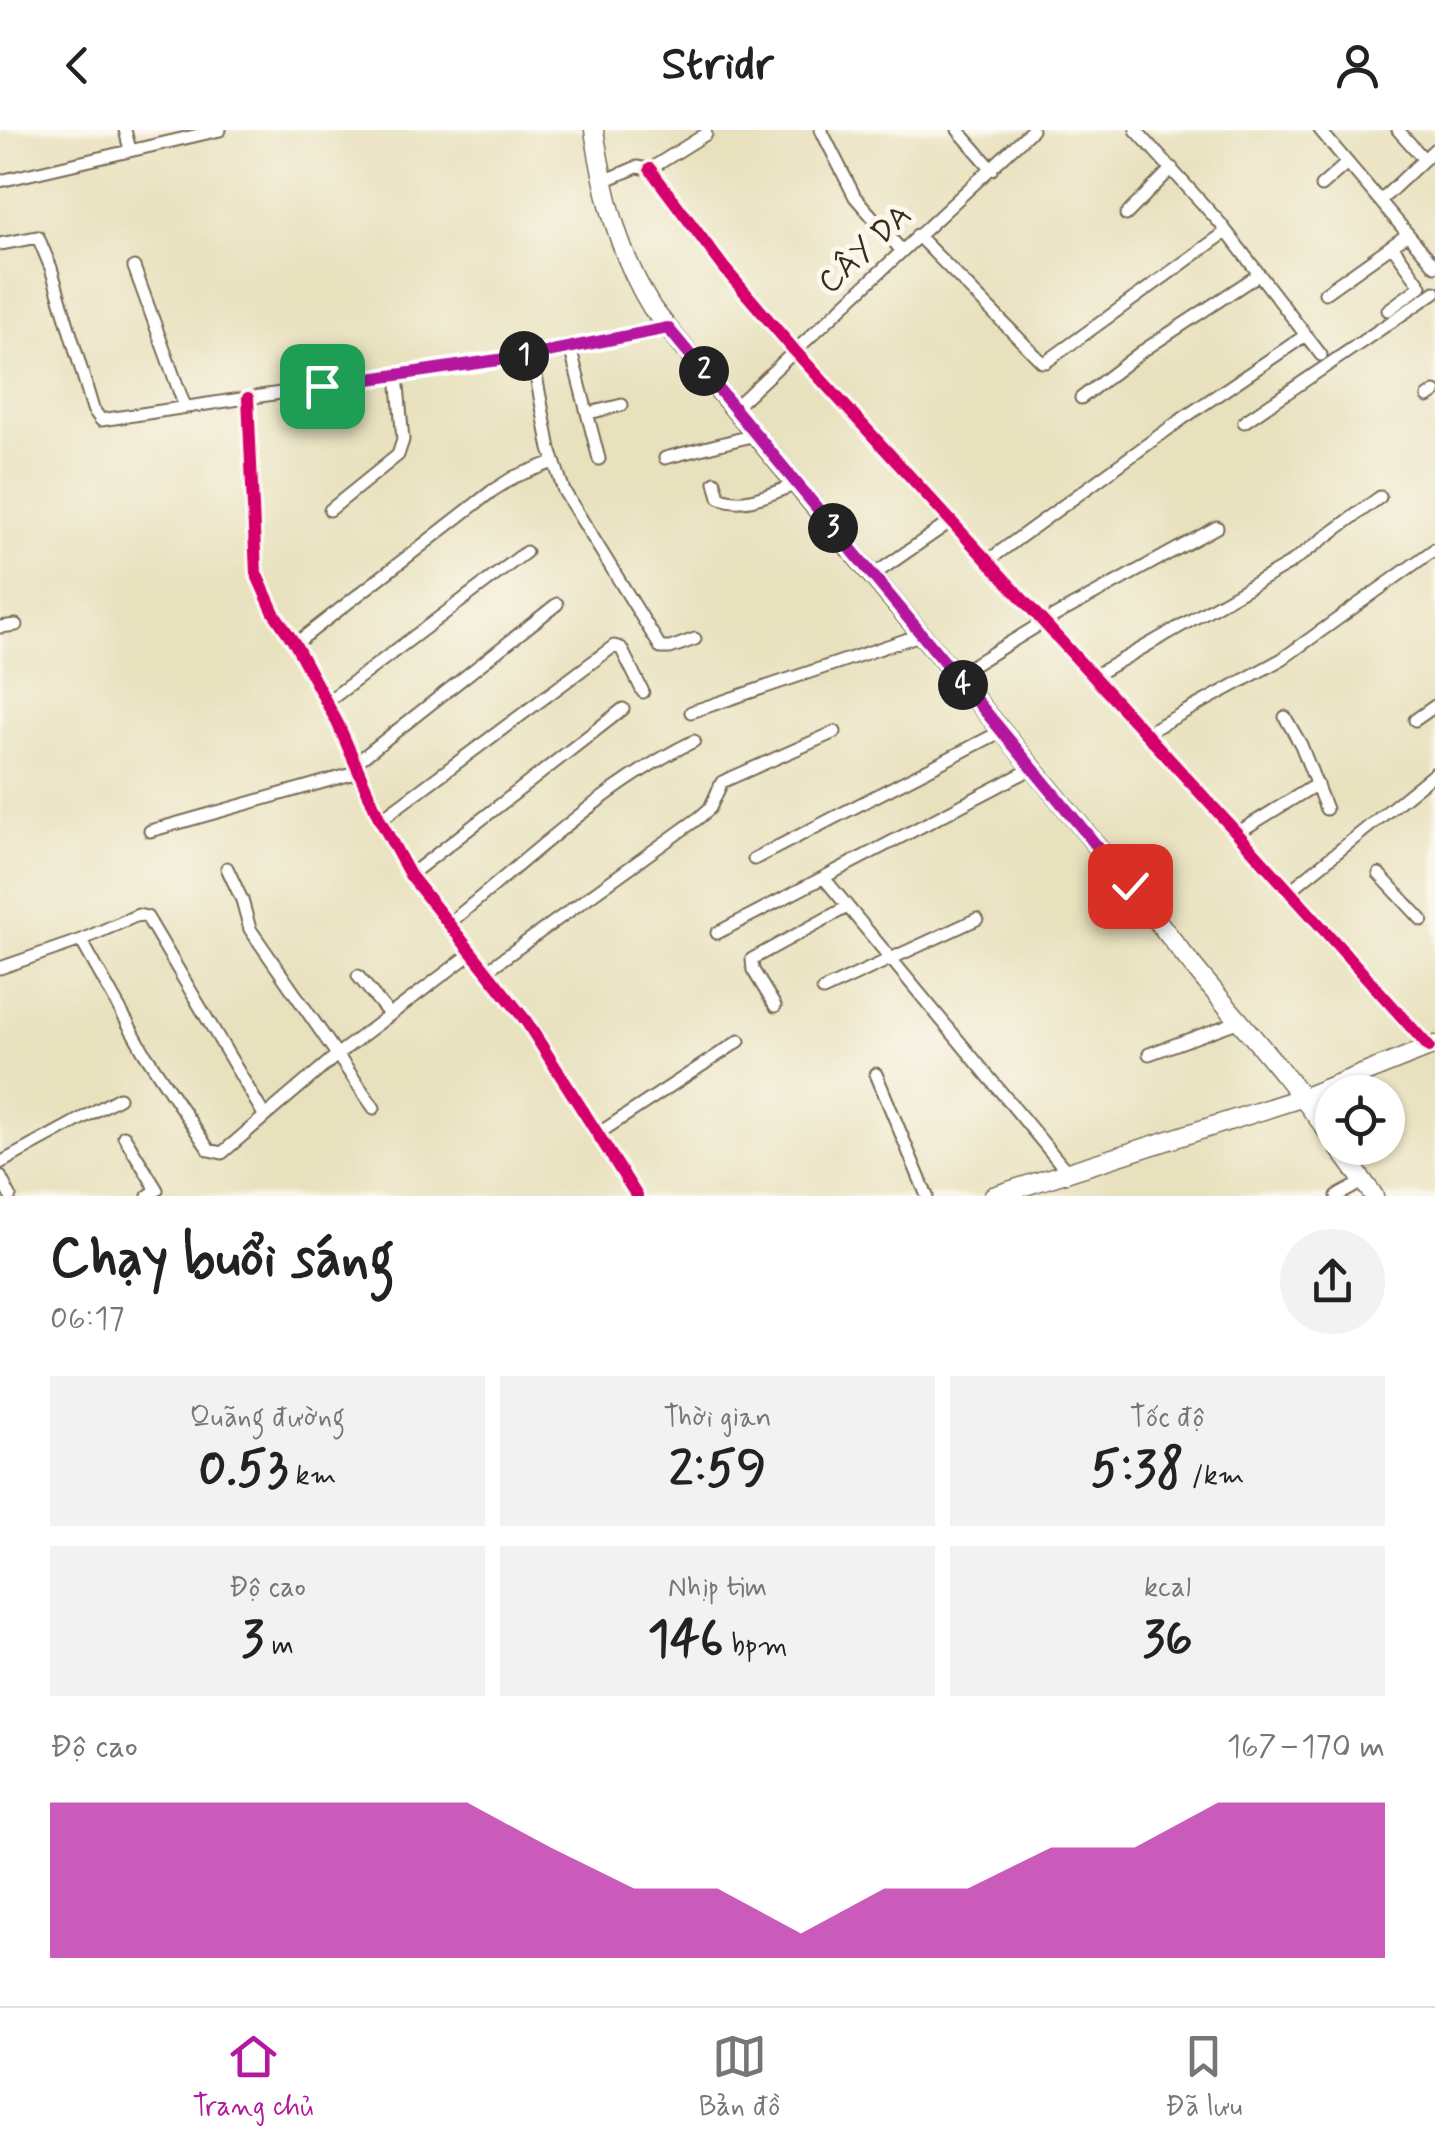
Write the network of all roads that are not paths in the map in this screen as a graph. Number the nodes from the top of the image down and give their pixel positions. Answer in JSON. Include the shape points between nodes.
{"nodes":[{"id":1,"x":125,"y":130,"type":"edge"},
{"id":2,"x":220,"y":130,"type":"edge"},
{"id":3,"x":594,"y":130,"type":"edge"},
{"id":4,"x":821,"y":130,"type":"edge"},
{"id":5,"x":958,"y":130,"type":"edge"},
{"id":6,"x":1032,"y":130,"type":"edge"},
{"id":7,"x":1136,"y":130,"type":"edge"},
{"id":8,"x":1320,"y":130,"type":"edge"},
{"id":9,"x":1398,"y":130,"type":"edge"},
{"id":10,"x":706,"y":134,"type":"dead end"},
{"id":11,"x":1435,"y":149,"type":"edge"},
{"id":12,"x":130,"y":150,"type":"junction"},
{"id":13,"x":1424,"y":159,"type":"junction"},
{"id":14,"x":1347,"y":163,"type":"junction"},
{"id":15,"x":1172,"y":168,"type":"junction"},
{"id":16,"x":650,"y":169,"type":"junction"},
{"id":17,"x":992,"y":170,"type":"junction"},
{"id":18,"x":0,"y":181,"type":"edge"},
{"id":19,"x":604,"y":181,"type":"junction"},
{"id":20,"x":1321,"y":186,"type":"dead end"},
{"id":21,"x":1380,"y":201,"type":"junction"},
{"id":22,"x":1126,"y":215,"type":"dead end"},
{"id":23,"x":1226,"y":232,"type":"junction"},
{"id":24,"x":1408,"y":234,"type":"junction"},
{"id":25,"x":917,"y":235,"type":"junction"},
{"id":26,"x":0,"y":244,"type":"edge"},
{"id":27,"x":1392,"y":246,"type":"junction"},
{"id":28,"x":901,"y":250,"type":"junction"},
{"id":29,"x":134,"y":266,"type":"dead end"},
{"id":30,"x":1435,"y":266,"type":"edge"},
{"id":31,"x":1258,"y":275,"type":"junction"},
{"id":32,"x":1325,"y":292,"type":"dead end"},
{"id":33,"x":1435,"y":292,"type":"edge"},
{"id":34,"x":1388,"y":310,"type":"dead end"},
{"id":35,"x":668,"y":328,"type":"junction"},
{"id":36,"x":1306,"y":335,"type":"junction"},
{"id":37,"x":570,"y":347,"type":"junction"},
{"id":38,"x":795,"y":351,"type":"junction"},
{"id":39,"x":532,"y":355,"type":"junction"},
{"id":40,"x":1321,"y":355,"type":"dead end"},
{"id":41,"x":397,"y":375,"type":"junction"},
{"id":42,"x":248,"y":398,"type":"junction"},
{"id":43,"x":1082,"y":398,"type":"dead end"},
{"id":44,"x":622,"y":404,"type":"dead end"},
{"id":45,"x":184,"y":407,"type":"junction"},
{"id":46,"x":735,"y":407,"type":"junction"},
{"id":47,"x":589,"y":413,"type":"junction"},
{"id":48,"x":1244,"y":422,"type":"dead end"},
{"id":49,"x":756,"y":435,"type":"junction"},
{"id":50,"x":665,"y":458,"type":"dead end"},
{"id":51,"x":599,"y":460,"type":"dead end"},
{"id":52,"x":553,"y":462,"type":"junction"},
{"id":53,"x":715,"y":482,"type":"dead end"},
{"id":54,"x":797,"y":484,"type":"junction"},
{"id":55,"x":1380,"y":497,"type":"dead end"},
{"id":56,"x":330,"y":510,"type":"dead end"},
{"id":57,"x":950,"y":522,"type":"junction"},
{"id":58,"x":1217,"y":527,"type":"dead end"},
{"id":59,"x":1435,"y":549,"type":"edge"},
{"id":60,"x":526,"y":552,"type":"dead end"},
{"id":61,"x":986,"y":562,"type":"junction"},
{"id":62,"x":872,"y":576,"type":"junction"},
{"id":63,"x":557,"y":604,"type":"dead end"},
{"id":64,"x":16,"y":624,"type":"dead end"},
{"id":65,"x":1042,"y":624,"type":"junction"},
{"id":66,"x":0,"y":627,"type":"edge"},
{"id":67,"x":920,"y":636,"type":"junction"},
{"id":68,"x":695,"y":639,"type":"dead end"},
{"id":69,"x":295,"y":644,"type":"junction"},
{"id":70,"x":955,"y":676,"type":"junction"},
{"id":71,"x":1092,"y":677,"type":"junction"},
{"id":72,"x":643,"y":692,"type":"dead end"},
{"id":73,"x":327,"y":702,"type":"junction"},
{"id":74,"x":1435,"y":706,"type":"edge"},
{"id":75,"x":623,"y":709,"type":"dead end"},
{"id":76,"x":691,"y":712,"type":"dead end"},
{"id":77,"x":1285,"y":717,"type":"dead end"},
{"id":78,"x":1416,"y":720,"type":"dead end"},
{"id":79,"x":1002,"y":731,"type":"junction"},
{"id":80,"x":835,"y":732,"type":"dead end"},
{"id":81,"x":1146,"y":733,"type":"junction"},
{"id":82,"x":694,"y":740,"type":"dead end"},
{"id":83,"x":358,"y":767,"type":"junction"},
{"id":84,"x":1033,"y":768,"type":"junction"},
{"id":85,"x":1435,"y":773,"type":"edge"},
{"id":86,"x":1317,"y":784,"type":"junction"},
{"id":87,"x":1326,"y":809,"type":"dead end"},
{"id":88,"x":380,"y":820,"type":"junction"},
{"id":89,"x":150,"y":830,"type":"dead end"},
{"id":90,"x":1236,"y":833,"type":"junction"},
{"id":91,"x":754,"y":859,"type":"dead end"},
{"id":92,"x":228,"y":868,"type":"dead end"},
{"id":93,"x":1380,"y":874,"type":"dead end"},
{"id":94,"x":410,"y":876,"type":"junction"},
{"id":95,"x":824,"y":878,"type":"junction"},
{"id":96,"x":1288,"y":892,"type":"junction"},
{"id":97,"x":847,"y":907,"type":"junction"},
{"id":98,"x":977,"y":919,"type":"dead end"},
{"id":99,"x":1422,"y":920,"type":"dead end"},
{"id":100,"x":448,"y":924,"type":"junction"},
{"id":101,"x":716,"y":933,"type":"dead end"},
{"id":102,"x":81,"y":940,"type":"junction"},
{"id":103,"x":472,"y":953,"type":"junction"},
{"id":104,"x":890,"y":957,"type":"junction"},
{"id":105,"x":0,"y":968,"type":"edge"},
{"id":106,"x":486,"y":971,"type":"junction"},
{"id":107,"x":358,"y":976,"type":"dead end"},
{"id":108,"x":823,"y":990,"type":"dead end"},
{"id":109,"x":775,"y":1006,"type":"dead end"},
{"id":110,"x":389,"y":1014,"type":"junction"},
{"id":111,"x":1238,"y":1022,"type":"junction"},
{"id":112,"x":739,"y":1040,"type":"dead end"},
{"id":113,"x":1432,"y":1046,"type":"edge"},
{"id":114,"x":338,"y":1054,"type":"junction"},
{"id":115,"x":1149,"y":1054,"type":"dead end"},
{"id":116,"x":876,"y":1074,"type":"dead end"},
{"id":117,"x":1304,"y":1097,"type":"junction"},
{"id":118,"x":119,"y":1098,"type":"dead end"},
{"id":119,"x":374,"y":1108,"type":"dead end"},
{"id":120,"x":1315,"y":1113,"type":"edge"},
{"id":121,"x":264,"y":1115,"type":"junction"},
{"id":122,"x":124,"y":1136,"type":"dead end"},
{"id":123,"x":596,"y":1136,"type":"junction"},
{"id":124,"x":0,"y":1164,"type":"edge"},
{"id":125,"x":1351,"y":1165,"type":"edge"},
{"id":126,"x":1070,"y":1174,"type":"junction"},
{"id":127,"x":0,"y":1176,"type":"edge"},
{"id":128,"x":1369,"y":1189,"type":"edge"},
{"id":129,"x":1015,"y":1194,"type":"edge"},
{"id":130,"x":10,"y":1196,"type":"edge"},
{"id":131,"x":148,"y":1196,"type":"edge"},
{"id":132,"x":637,"y":1196,"type":"edge"},
{"id":133,"x":927,"y":1196,"type":"edge"},
{"id":134,"x":993,"y":1196,"type":"edge"},
{"id":135,"x":1337,"y":1196,"type":"edge"}],
"edges":[{"from":1,"to":12,"type":"street"},
{"from":2,"to":12,"type":"street"},
{"from":3,"to":19,"type":"main road"},
{"from":4,"to":28,"type":"street","via":[[855,197]]},
{"from":5,"to":17,"type":"street"},
{"from":6,"to":17,"type":"street","name":"CÂY DA"},
{"from":7,"to":15,"type":"street"},
{"from":8,"to":14,"type":"street"},
{"from":9,"to":13,"type":"street"},
{"from":10,"to":16,"type":"street"},
{"from":11,"to":13,"type":"street"},
{"from":12,"to":18,"type":"street"},
{"from":13,"to":21,"type":"street"},
{"from":14,"to":20,"type":"street"},
{"from":14,"to":21,"type":"street"},
{"from":15,"to":22,"type":"street"},
{"from":15,"to":23,"type":"street"},
{"from":16,"to":19,"type":"street"},
{"from":16,"to":38,"type":"street"},
{"from":17,"to":25,"type":"street","name":"CÂY DA"},
{"from":19,"to":35,"type":"main road","via":[[627,263]]},
{"from":21,"to":24,"type":"street"},
{"from":23,"to":25,"type":"street","via":[[1046,362]]},
{"from":23,"to":31,"type":"street"},
{"from":24,"to":27,"type":"street"},
{"from":24,"to":30,"type":"street"},
{"from":25,"to":28,"type":"street","name":"CÂY DA"},
{"from":26,"to":45,"type":"street","via":[[38,237],[97,418]]},
{"from":27,"to":32,"type":"street"},
{"from":27,"to":34,"type":"street","via":[[1421,286]]},
{"from":28,"to":38,"type":"street","name":"CÂY DA"},
{"from":29,"to":45,"type":"street"},
{"from":31,"to":36,"type":"street"},
{"from":31,"to":43,"type":"street"},
{"from":33,"to":48,"type":"street"},
{"from":35,"to":37,"type":"street"},
{"from":35,"to":46,"type":"main road"},
{"from":36,"to":40,"type":"street"},
{"from":36,"to":61,"type":"street"},
{"from":37,"to":39,"type":"street"},
{"from":37,"to":47,"type":"street"},
{"from":38,"to":46,"type":"street","name":"CÂY DA"},
{"from":38,"to":57,"type":"street"},
{"from":39,"to":41,"type":"street"},
{"from":39,"to":52,"type":"street"},
{"from":41,"to":42,"type":"street"},
{"from":41,"to":56,"type":"street","via":[[403,440],[398,454]]},
{"from":42,"to":45,"type":"street"},
{"from":42,"to":69,"type":"street","via":[[256,574]]},
{"from":44,"to":47,"type":"street"},
{"from":46,"to":49,"type":"main road"},
{"from":47,"to":51,"type":"street"},
{"from":49,"to":50,"type":"street"},
{"from":49,"to":54,"type":"main road"},
{"from":52,"to":68,"type":"street","via":[[576,515],[662,648]]},
{"from":52,"to":69,"type":"street","via":[[492,490]]},
{"from":53,"to":54,"type":"street","via":[[719,497],[731,502]]},
{"from":54,"to":62,"type":"main road"},
{"from":55,"to":71,"type":"street","via":[[1289,564]]},
{"from":57,"to":61,"type":"street"},
{"from":57,"to":62,"type":"street"},
{"from":58,"to":65,"type":"street"},
{"from":59,"to":81,"type":"street","via":[[1282,659]]},
{"from":60,"to":73,"type":"street"},
{"from":61,"to":65,"type":"street"},
{"from":62,"to":67,"type":"main road"},
{"from":63,"to":83,"type":"street"},
{"from":64,"to":66,"type":"street"},
{"from":65,"to":70,"type":"street"},
{"from":65,"to":71,"type":"street"},
{"from":67,"to":70,"type":"main road"},
{"from":67,"to":76,"type":"street"},
{"from":69,"to":73,"type":"street"},
{"from":70,"to":79,"type":"main road"},
{"from":71,"to":81,"type":"street"},
{"from":72,"to":88,"type":"street","via":[[614,646]]},
{"from":73,"to":83,"type":"street"},
{"from":74,"to":78,"type":"street"},
{"from":75,"to":94,"type":"street"},
{"from":77,"to":86,"type":"street"},
{"from":79,"to":84,"type":"main road"},
{"from":79,"to":91,"type":"street"},
{"from":80,"to":106,"type":"street","via":[[722,782],[700,818]]},
{"from":81,"to":90,"type":"street"},
{"from":82,"to":100,"type":"street","via":[[607,796]]},
{"from":83,"to":88,"type":"street"},
{"from":83,"to":89,"type":"street"},
{"from":84,"to":95,"type":"street"},
{"from":84,"to":111,"type":"main road"},
{"from":85,"to":96,"type":"street"},
{"from":86,"to":87,"type":"street"},
{"from":86,"to":90,"type":"street"},
{"from":88,"to":94,"type":"street"},
{"from":90,"to":96,"type":"street"},
{"from":92,"to":114,"type":"street","via":[[250,929]]},
{"from":93,"to":99,"type":"street"},
{"from":94,"to":100,"type":"street"},
{"from":95,"to":97,"type":"street"},
{"from":95,"to":101,"type":"street"},
{"from":96,"to":113,"type":"street"},
{"from":97,"to":104,"type":"street"},
{"from":97,"to":109,"type":"street","via":[[752,959]]},
{"from":98,"to":104,"type":"street"},
{"from":100,"to":103,"type":"street"},
{"from":102,"to":105,"type":"street"},
{"from":102,"to":121,"type":"street","via":[[146,917]]},
{"from":102,"to":121,"type":"street","via":[[208,1150],[222,1152]]},
{"from":103,"to":106,"type":"street"},
{"from":103,"to":110,"type":"street"},
{"from":104,"to":108,"type":"street"},
{"from":104,"to":126,"type":"street"},
{"from":106,"to":123,"type":"street"},
{"from":107,"to":110,"type":"street"},
{"from":110,"to":114,"type":"street"},
{"from":111,"to":115,"type":"street"},
{"from":111,"to":117,"type":"main road"},
{"from":112,"to":123,"type":"street"},
{"from":113,"to":117,"type":"main road"},
{"from":114,"to":119,"type":"street"},
{"from":114,"to":121,"type":"street"},
{"from":116,"to":133,"type":"street"},
{"from":117,"to":120,"type":"main road"},
{"from":117,"to":126,"type":"main road"},
{"from":118,"to":124,"type":"street"},
{"from":122,"to":131,"type":"street","via":[[157,1190]]},
{"from":123,"to":132,"type":"street"},
{"from":125,"to":128,"type":"main road"},
{"from":126,"to":129,"type":"main road"},
{"from":127,"to":130,"type":"street"},
{"from":128,"to":135,"type":"street"},
{"from":129,"to":134,"type":"main road"}]}
